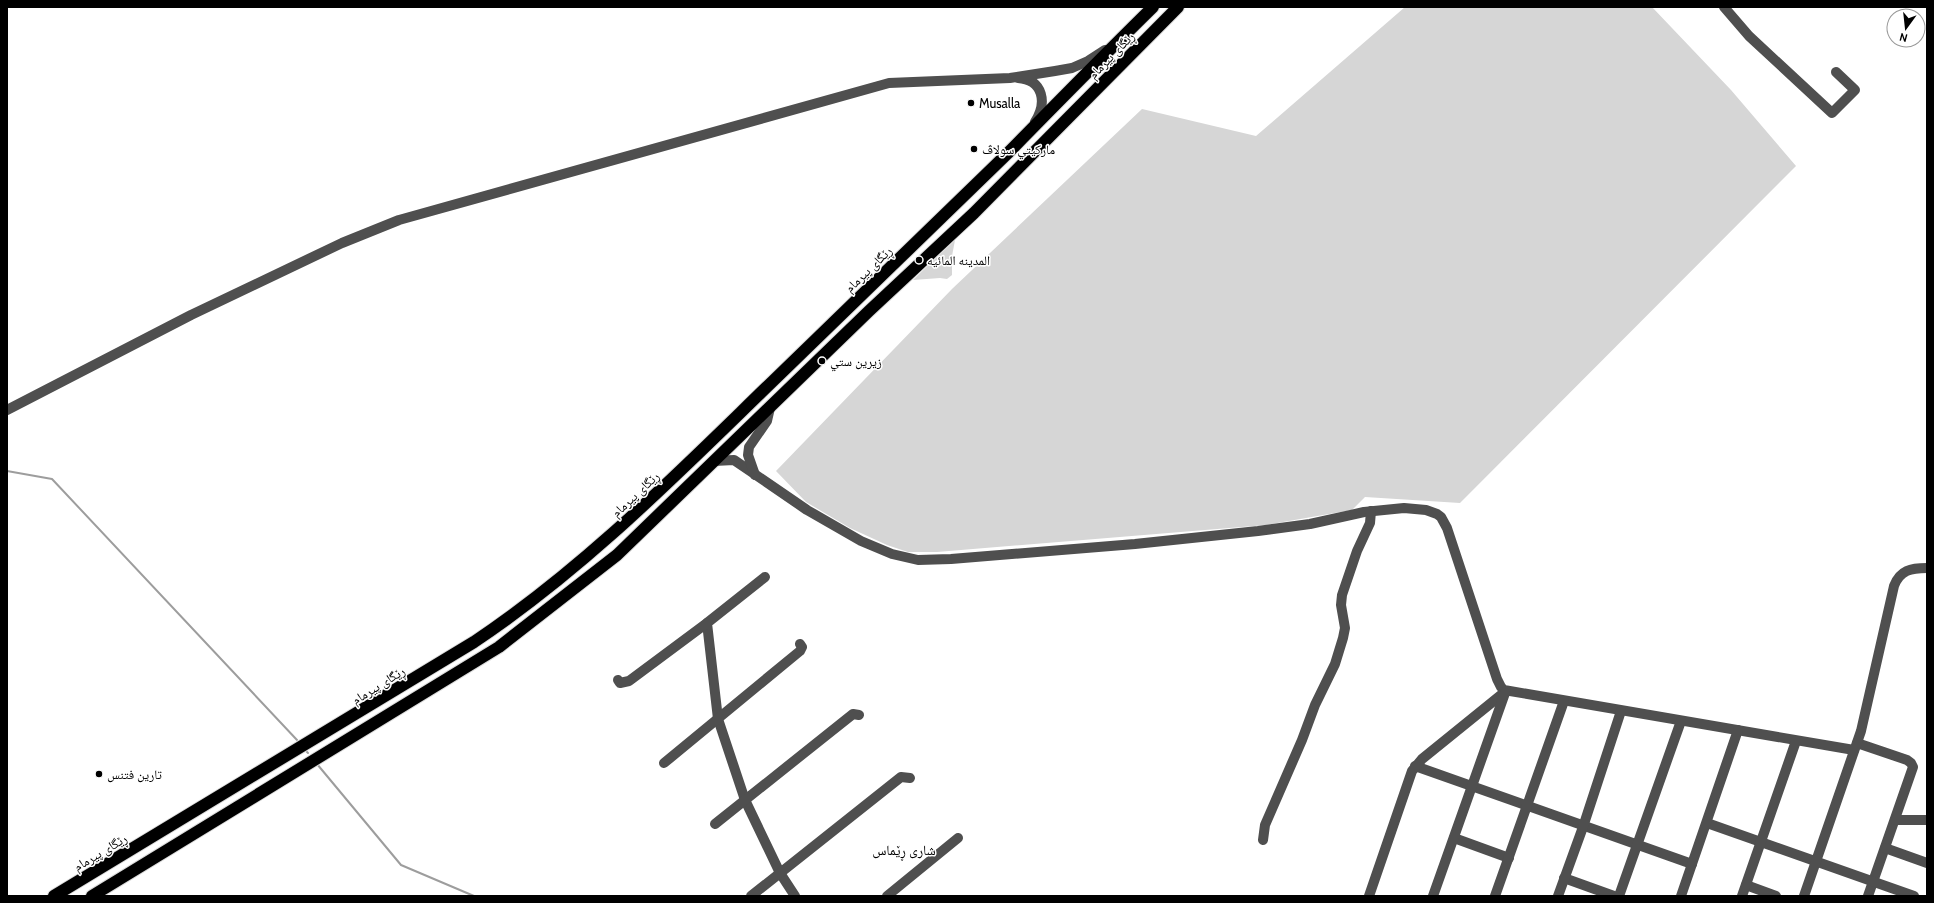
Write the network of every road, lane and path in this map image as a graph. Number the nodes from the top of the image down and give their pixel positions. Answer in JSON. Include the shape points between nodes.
{"nodes":[{"id":1,"x":1153,"y":7,"type":"edge"},
{"id":2,"x":1178,"y":7,"type":"edge"},
{"id":3,"x":1724,"y":7,"type":"edge"},
{"id":4,"x":1115,"y":44,"type":"junction"},
{"id":5,"x":1836,"y":72,"type":"dead end"},
{"id":6,"x":1010,"y":78,"type":"junction"},
{"id":7,"x":1033,"y":127,"type":"junction"},
{"id":8,"x":926,"y":232,"type":"junction"},
{"id":9,"x":943,"y":242,"type":"junction"},
{"id":10,"x":770,"y":408,"type":"junction"},
{"id":11,"x":7,"y":410,"type":"edge"},
{"id":12,"x":714,"y":461,"type":"junction"},
{"id":13,"x":754,"y":475,"type":"junction"},
{"id":14,"x":1371,"y":511,"type":"junction"},
{"id":15,"x":1927,"y":568,"type":"edge"},
{"id":16,"x":764,"y":577,"type":"dead end"},
{"id":17,"x":706,"y":623,"type":"junction"},
{"id":18,"x":800,"y":644,"type":"dead end"},
{"id":19,"x":618,"y":680,"type":"dead end"},
{"id":20,"x":1506,"y":691,"type":"junction"},
{"id":21,"x":1564,"y":701,"type":"junction"},
{"id":22,"x":1621,"y":711,"type":"junction"},
{"id":23,"x":859,"y":715,"type":"dead end"},
{"id":24,"x":718,"y":719,"type":"junction"},
{"id":25,"x":1681,"y":721,"type":"junction"},
{"id":26,"x":1738,"y":730,"type":"junction"},
{"id":27,"x":1796,"y":741,"type":"junction"},
{"id":28,"x":1856,"y":747,"type":"junction"},
{"id":29,"x":664,"y":763,"type":"dead end"},
{"id":30,"x":1415,"y":766,"type":"junction"},
{"id":31,"x":910,"y":778,"type":"dead end"},
{"id":32,"x":1471,"y":786,"type":"junction"},
{"id":33,"x":745,"y":800,"type":"junction"},
{"id":34,"x":1527,"y":805,"type":"junction"},
{"id":35,"x":1894,"y":820,"type":"junction"},
{"id":36,"x":1927,"y":820,"type":"edge"},
{"id":37,"x":1707,"y":823,"type":"junction"},
{"id":38,"x":716,"y":824,"type":"dead end"},
{"id":39,"x":1583,"y":826,"type":"junction"},
{"id":40,"x":958,"y":838,"type":"dead end"},
{"id":41,"x":1454,"y":838,"type":"junction"},
{"id":42,"x":1262,"y":840,"type":"dead end"},
{"id":43,"x":1761,"y":842,"type":"junction"},
{"id":44,"x":1637,"y":845,"type":"junction"},
{"id":45,"x":1885,"y":848,"type":"junction"},
{"id":46,"x":1509,"y":858,"type":"junction"},
{"id":47,"x":1816,"y":862,"type":"junction"},
{"id":48,"x":1927,"y":863,"type":"edge"},
{"id":49,"x":1692,"y":864,"type":"junction"},
{"id":50,"x":780,"y":873,"type":"junction"},
{"id":51,"x":1564,"y":878,"type":"junction"},
{"id":52,"x":1873,"y":882,"type":"junction"},
{"id":53,"x":1746,"y":885,"type":"junction"},
{"id":54,"x":54,"y":896,"type":"edge"},
{"id":55,"x":92,"y":896,"type":"edge"},
{"id":56,"x":750,"y":896,"type":"edge"},
{"id":57,"x":795,"y":896,"type":"edge"},
{"id":58,"x":887,"y":896,"type":"edge"},
{"id":59,"x":1369,"y":896,"type":"edge"},
{"id":60,"x":1433,"y":896,"type":"edge"},
{"id":61,"x":1495,"y":896,"type":"edge"},
{"id":62,"x":1558,"y":896,"type":"edge"},
{"id":63,"x":1614,"y":896,"type":"edge"},
{"id":64,"x":1618,"y":896,"type":"edge"},
{"id":65,"x":1681,"y":896,"type":"edge"},
{"id":66,"x":1742,"y":896,"type":"edge"},
{"id":67,"x":1776,"y":896,"type":"edge"},
{"id":68,"x":1804,"y":896,"type":"edge"},
{"id":69,"x":1868,"y":896,"type":"edge"},
{"id":70,"x":1914,"y":896,"type":"edge"}],
"edges":[{"from":1,"to":4,"type":"highway","name":"ڕێگای پیرمام"},
{"from":2,"to":9,"type":"highway","name":"ڕێگای پیرمام"},
{"from":3,"to":5,"type":"street","via":[[1749,36],[1832,113],[1855,90]]},
{"from":4,"to":6,"type":"street","via":[[1072,68]]},
{"from":4,"to":7,"type":"highway","name":"ڕێگای پیرمام"},
{"from":6,"to":7,"type":"street","via":[[1031,82],[1042,96],[1041,113]]},
{"from":6,"to":11,"type":"street","via":[[889,83],[399,220],[342,243],[191,315]]},
{"from":7,"to":8,"type":"highway","name":"ڕێگای پیرمام"},
{"from":8,"to":9,"type":"highway"},
{"from":8,"to":54,"type":"highway","name":"ڕێگای پیرمام","via":[[605,542],[512,617],[364,710]]},
{"from":9,"to":10,"type":"highway","name":"ڕێگای پیرمام"},
{"from":10,"to":12,"type":"highway","name":"ڕێگای پیرمام"},
{"from":10,"to":13,"type":"street","via":[[767,421],[749,447],[748,455]]},
{"from":12,"to":13,"type":"street","via":[[734,460]]},
{"from":12,"to":55,"type":"highway","name":"ڕێگای پیرمام","via":[[617,555],[499,647]]},
{"from":13,"to":14,"type":"street","via":[[807,510],[862,541],[892,554],[918,560],[1112,546],[1258,531]]},
{"from":14,"to":20,"type":"street","via":[[1420,509],[1441,516],[1497,679]]},
{"from":14,"to":42,"type":"street","via":[[1370,523],[1342,595],[1345,628],[1339,651],[1265,825]]},
{"from":15,"to":28,"type":"street","via":[[1906,570],[1896,579]]},
{"from":16,"to":17,"type":"street"},
{"from":17,"to":19,"type":"street","via":[[628,681],[620,683]]},
{"from":17,"to":24,"type":"street"},
{"from":18,"to":24,"type":"street","via":[[800,651]]},
{"from":20,"to":21,"type":"street"},
{"from":20,"to":30,"type":"street"},
{"from":20,"to":32,"type":"street"},
{"from":21,"to":22,"type":"street"},
{"from":21,"to":34,"type":"street"},
{"from":22,"to":25,"type":"street"},
{"from":22,"to":39,"type":"street"},
{"from":23,"to":33,"type":"street","via":[[853,714]]},
{"from":24,"to":29,"type":"street"},
{"from":24,"to":33,"type":"street"},
{"from":25,"to":26,"type":"street"},
{"from":25,"to":44,"type":"street"},
{"from":26,"to":27,"type":"street"},
{"from":26,"to":37,"type":"street"},
{"from":27,"to":28,"type":"street"},
{"from":27,"to":43,"type":"street"},
{"from":28,"to":35,"type":"street","via":[[1907,760],[1912,765],[1913,770]]},
{"from":28,"to":47,"type":"street"},
{"from":30,"to":32,"type":"street"},
{"from":30,"to":59,"type":"street"},
{"from":31,"to":50,"type":"street","via":[[901,777]]},
{"from":32,"to":34,"type":"street"},
{"from":32,"to":41,"type":"street"},
{"from":33,"to":38,"type":"street"},
{"from":33,"to":50,"type":"street"},
{"from":34,"to":39,"type":"street"},
{"from":34,"to":46,"type":"street"},
{"from":35,"to":36,"type":"street"},
{"from":35,"to":45,"type":"street"},
{"from":37,"to":43,"type":"street"},
{"from":37,"to":49,"type":"street"},
{"from":39,"to":44,"type":"street"},
{"from":39,"to":51,"type":"street"},
{"from":40,"to":58,"type":"street"},
{"from":41,"to":46,"type":"street"},
{"from":41,"to":60,"type":"street"},
{"from":43,"to":47,"type":"street"},
{"from":43,"to":53,"type":"street"},
{"from":44,"to":49,"type":"street"},
{"from":44,"to":64,"type":"street"},
{"from":45,"to":48,"type":"street"},
{"from":45,"to":52,"type":"street"},
{"from":46,"to":61,"type":"street"},
{"from":47,"to":52,"type":"street"},
{"from":47,"to":68,"type":"street"},
{"from":49,"to":65,"type":"street"},
{"from":50,"to":56,"type":"street"},
{"from":50,"to":57,"type":"street"},
{"from":51,"to":62,"type":"street"},
{"from":51,"to":63,"type":"street"},
{"from":52,"to":69,"type":"street"},
{"from":52,"to":70,"type":"street"},
{"from":53,"to":66,"type":"street"},
{"from":53,"to":67,"type":"street"}]}
